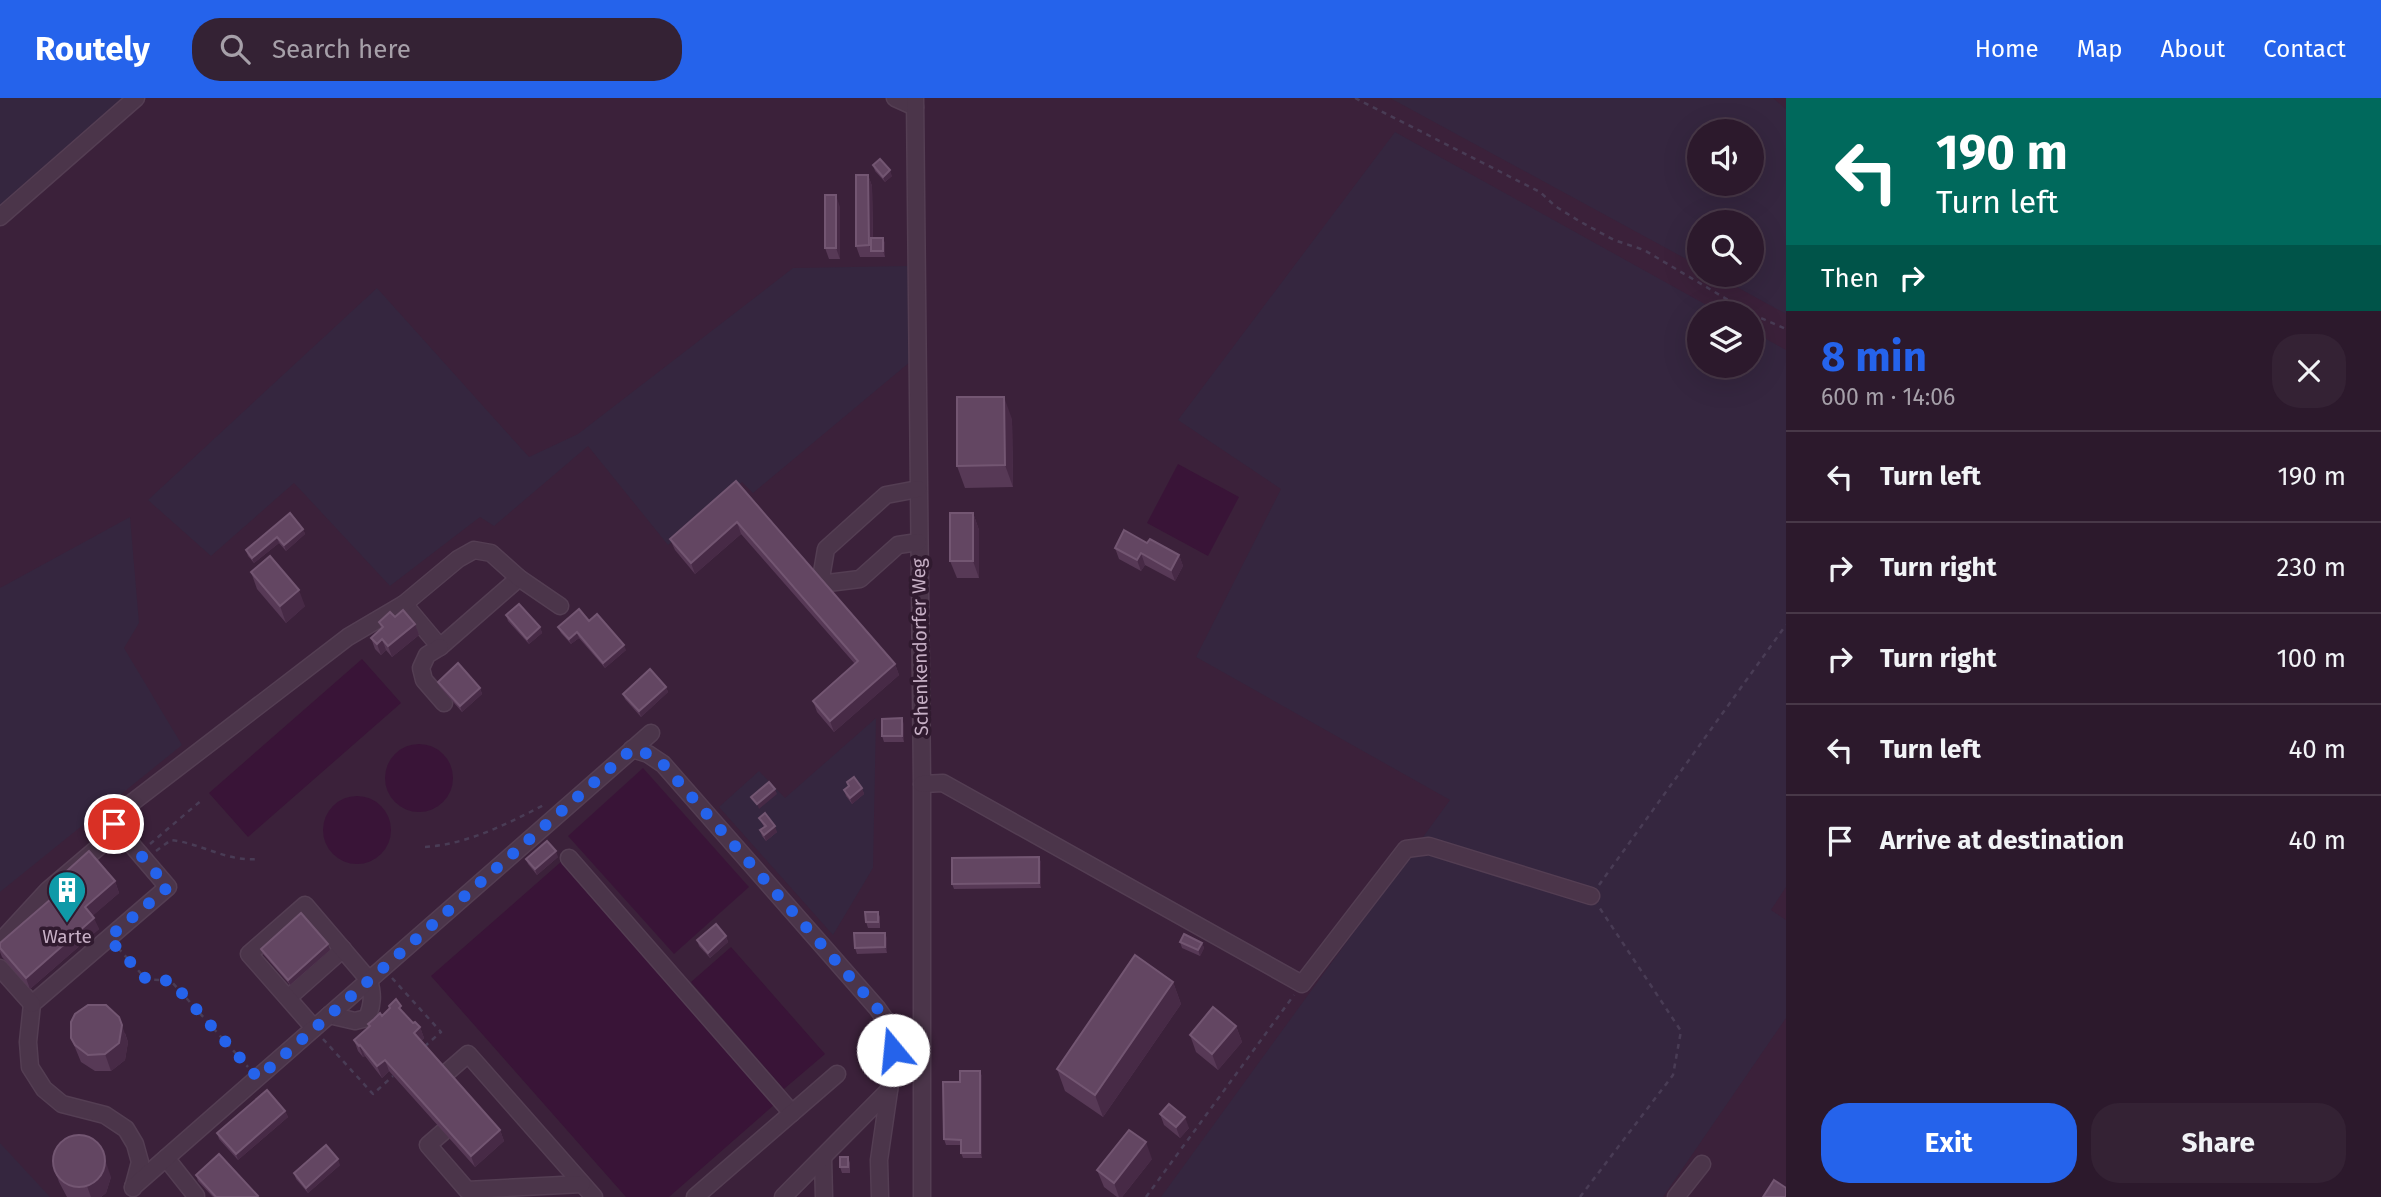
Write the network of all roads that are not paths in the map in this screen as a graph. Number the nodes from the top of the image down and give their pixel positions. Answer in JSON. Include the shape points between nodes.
{"nodes":[{"id":1,"x":136,"y":98,"type":"edge"},
{"id":2,"x":895,"y":98,"type":"edge"},
{"id":3,"x":915,"y":102,"type":"edge"},
{"id":4,"x":0,"y":217,"type":"edge"},
{"id":5,"x":918,"y":489,"type":"junction"},
{"id":6,"x":918,"y":542,"type":"junction"},
{"id":7,"x":519,"y":578,"type":"junction"},
{"id":8,"x":404,"y":604,"type":"junction"},
{"id":9,"x":559,"y":606,"type":"dead end"},
{"id":10,"x":440,"y":647,"type":"junction"},
{"id":11,"x":444,"y":703,"type":"dead end"},
{"id":12,"x":651,"y":733,"type":"dead end"},
{"id":13,"x":632,"y":749,"type":"junction"},
{"id":14,"x":922,"y":784,"type":"junction"},
{"id":15,"x":114,"y":824,"type":"junction"},
{"id":16,"x":569,"y":858,"type":"dead end"},
{"id":17,"x":1591,"y":896,"type":"road end"},
{"id":18,"x":0,"y":942,"type":"edge"},
{"id":19,"x":343,"y":949,"type":"junction"},
{"id":20,"x":0,"y":968,"type":"edge"},
{"id":21,"x":369,"y":979,"type":"junction"},
{"id":22,"x":288,"y":998,"type":"junction"},
{"id":23,"x":32,"y":1004,"type":"junction"},
{"id":24,"x":329,"y":1015,"type":"junction"},
{"id":25,"x":314,"y":1028,"type":"junction"},
{"id":26,"x":445,"y":1074,"type":"edge"},
{"id":27,"x":837,"y":1074,"type":"dead end"},
{"id":28,"x":889,"y":1090,"type":"junction"},
{"id":29,"x":792,"y":1113,"type":"junction"},
{"id":30,"x":443,"y":1132,"type":"edge"},
{"id":31,"x":823,"y":1157,"type":"junction"},
{"id":32,"x":166,"y":1158,"type":"junction"},
{"id":33,"x":1702,"y":1164,"type":"dead end"},
{"id":34,"x":582,"y":1184,"type":"junction"},
{"id":35,"x":134,"y":1192,"type":"edge"},
{"id":36,"x":196,"y":1196,"type":"edge"},
{"id":37,"x":594,"y":1197,"type":"edge"},
{"id":38,"x":695,"y":1197,"type":"edge"},
{"id":39,"x":783,"y":1197,"type":"edge"},
{"id":40,"x":824,"y":1197,"type":"edge"},
{"id":41,"x":880,"y":1197,"type":"edge"},
{"id":42,"x":922,"y":1197,"type":"edge"},
{"id":43,"x":1676,"y":1197,"type":"edge"}],
"edges":[{"from":1,"to":4,"type":"street"},
{"from":2,"to":3,"type":"street"},
{"from":3,"to":5,"type":"street","name":"Schenkendorfer Weg"},
{"from":5,"to":6,"type":"street","name":"Schenkendorfer Weg"},
{"from":5,"to":6,"type":"street","via":[[886,495],[826,549],[820,584],[860,579],[898,545]]},
{"from":6,"to":14,"type":"street","name":"Schenkendorfer Weg"},
{"from":7,"to":8,"type":"street","via":[[491,554],[474,550]]},
{"from":7,"to":9,"type":"street"},
{"from":7,"to":10,"type":"street"},
{"from":8,"to":10,"type":"street"},
{"from":8,"to":15,"type":"street","via":[[348,637],[197,751],[130,805]]},
{"from":10,"to":11,"type":"street","via":[[427,655],[421,668],[424,680]]},
{"from":12,"to":13,"type":"street"},
{"from":13,"to":21,"type":"street"},
{"from":13,"to":28,"type":"street","via":[[663,764],[877,1008],[894,1040]]},
{"from":14,"to":17,"type":"street","via":[[943,783],[1302,984],[1406,849],[1429,846]]},
{"from":14,"to":42,"type":"street","name":"Schenkendorfer Weg"},
{"from":15,"to":18,"type":"street","via":[[101,845],[48,890]]},
{"from":15,"to":23,"type":"street","via":[[168,887]]},
{"from":16,"to":29,"type":"street"},
{"from":19,"to":21,"type":"street"},
{"from":19,"to":22,"type":"street"},
{"from":19,"to":22,"type":"street","via":[[305,905],[249,954]]},
{"from":20,"to":23,"type":"street"},
{"from":21,"to":24,"type":"street"},
{"from":21,"to":24,"type":"street","via":[[372,1005],[367,1018],[355,1021]]},
{"from":22,"to":25,"type":"street"},
{"from":23,"to":35,"type":"street","via":[[30,1067],[44,1089],[62,1104],[105,1115],[126,1129],[140,1162]]},
{"from":24,"to":25,"type":"street"},
{"from":25,"to":32,"type":"street"},
{"from":26,"to":34,"type":"street","via":[[468,1054]]},
{"from":27,"to":29,"type":"street"},
{"from":28,"to":31,"type":"street"},
{"from":28,"to":41,"type":"street","via":[[879,1160]]},
{"from":29,"to":38,"type":"street"},
{"from":30,"to":34,"type":"street","via":[[428,1145],[467,1190]]},
{"from":31,"to":39,"type":"street"},
{"from":31,"to":40,"type":"street"},
{"from":32,"to":35,"type":"street"},
{"from":32,"to":36,"type":"street"},
{"from":33,"to":43,"type":"street"},
{"from":34,"to":37,"type":"street"}]}
